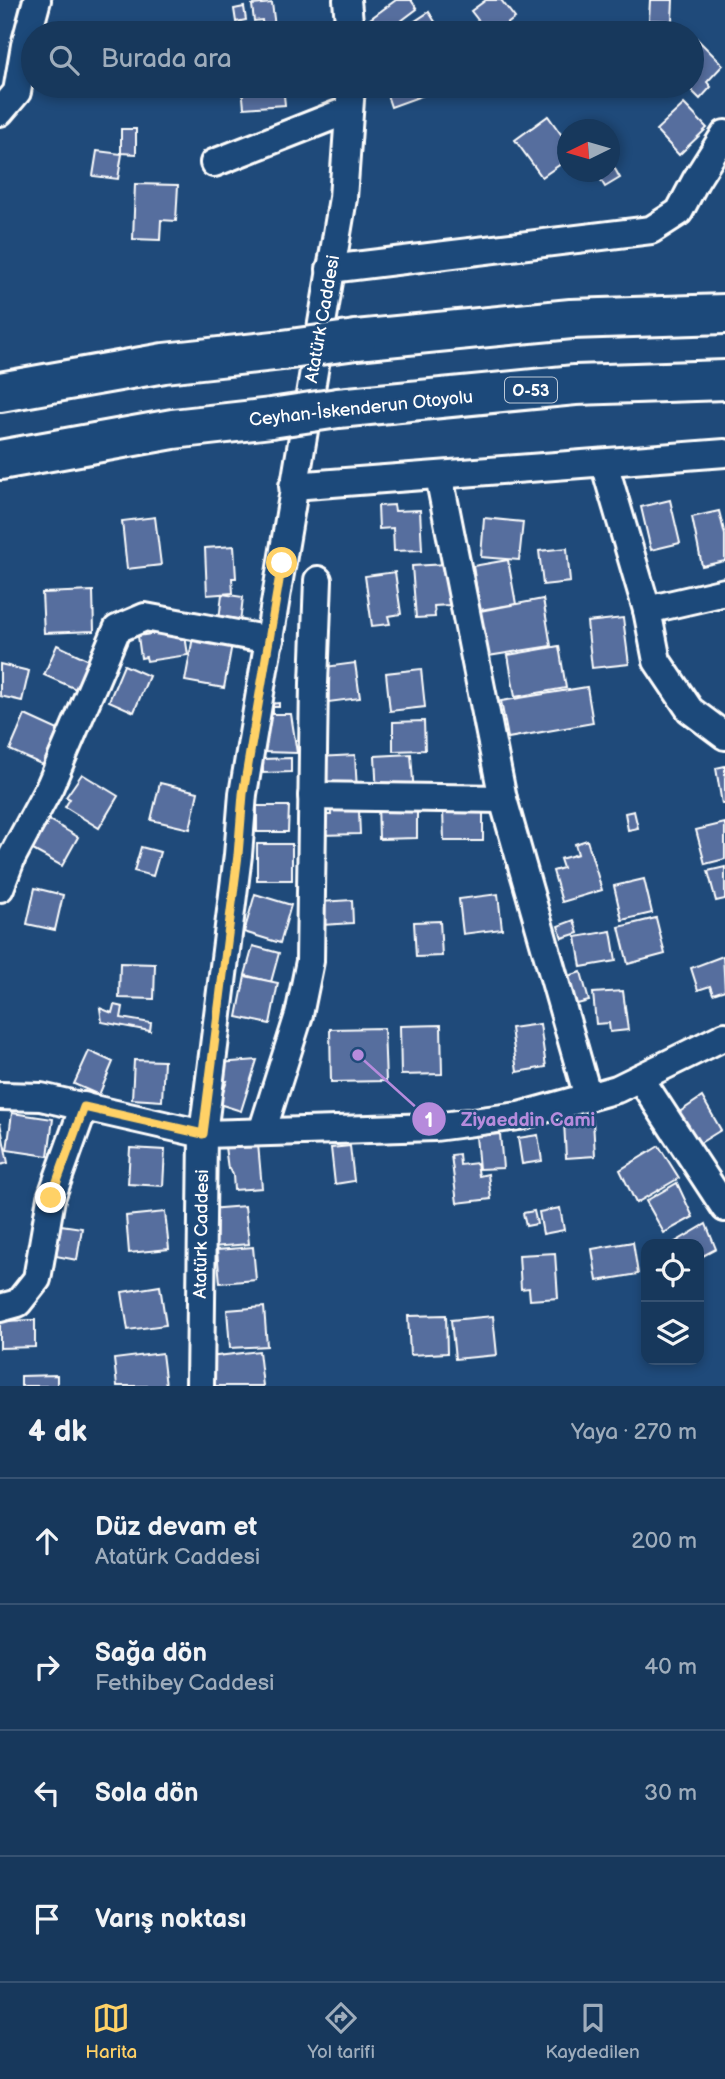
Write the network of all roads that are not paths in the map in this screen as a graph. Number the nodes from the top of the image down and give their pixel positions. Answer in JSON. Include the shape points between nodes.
{"nodes":[{"id":1,"x":37,"y":0,"type":"edge"},
{"id":2,"x":31,"y":21,"type":"edge"},
{"id":3,"x":21,"y":68,"type":"edge"},
{"id":4,"x":350,"y":98,"type":"edge"},
{"id":5,"x":0,"y":112,"type":"edge"},
{"id":6,"x":725,"y":134,"type":"edge"},
{"id":7,"x":214,"y":163,"type":"dead end"},
{"id":8,"x":330,"y":269,"type":"junction"},
{"id":9,"x":725,"y":314,"type":"edge"},
{"id":10,"x":725,"y":380,"type":"edge"},
{"id":11,"x":0,"y":392,"type":"edge"},
{"id":12,"x":725,"y":453,"type":"edge"},
{"id":13,"x":0,"y":460,"type":"edge"},
{"id":14,"x":604,"y":463,"type":"junction"},
{"id":15,"x":439,"y":476,"type":"junction"},
{"id":16,"x":293,"y":486,"type":"junction"},
{"id":17,"x":318,"y":580,"type":"dead end"},
{"id":18,"x":725,"y":592,"type":"edge"},
{"id":19,"x":647,"y":610,"type":"junction"},
{"id":20,"x":270,"y":640,"type":"junction"},
{"id":21,"x":725,"y":736,"type":"edge"},
{"id":22,"x":312,"y":796,"type":"junction"},
{"id":23,"x":503,"y":799,"type":"junction"},
{"id":24,"x":6,"y":855,"type":"edge"},
{"id":25,"x":0,"y":888,"type":"edge"},
{"id":26,"x":725,"y":1036,"type":"edge"},
{"id":27,"x":640,"y":1077,"type":"junction"},
{"id":28,"x":0,"y":1096,"type":"edge"},
{"id":29,"x":588,"y":1097,"type":"junction"},
{"id":30,"x":84,"y":1107,"type":"junction"},
{"id":31,"x":262,"y":1132,"type":"junction"},
{"id":32,"x":203,"y":1134,"type":"junction"},
{"id":33,"x":725,"y":1208,"type":"edge"},
{"id":34,"x":0,"y":1308,"type":"edge"},
{"id":35,"x":200,"y":1386,"type":"edge"}],
"edges":[{"from":1,"to":2,"type":"street"},
{"from":3,"to":5,"type":"street","via":[[17,92]]},
{"from":4,"to":7,"type":"street"},
{"from":4,"to":8,"type":"street","name":"Atatürk Caddesi","via":[[342,198]]},
{"from":6,"to":8,"type":"street","via":[[680,212],[651,230]]},
{"from":8,"to":16,"type":"street","name":"Atatürk Caddesi"},
{"from":9,"to":11,"type":"highway","bridge":true,"via":[[571,319],[356,340],[164,363]]},
{"from":10,"to":13,"type":"highway","name":"Ceyhan-İskenderun Otoyolu","number":"O-53","bridge":true,"via":[[575,386],[338,408],[173,429]]},
{"from":12,"to":14,"type":"street"},
{"from":14,"to":15,"type":"street"},
{"from":14,"to":19,"type":"street"},
{"from":15,"to":16,"type":"street"},
{"from":15,"to":23,"type":"street"},
{"from":16,"to":20,"type":"street","name":"Atatürk Caddesi"},
{"from":17,"to":22,"type":"street"},
{"from":18,"to":19,"type":"street"},
{"from":19,"to":21,"type":"street","via":[[657,661],[690,710]]},
{"from":20,"to":24,"type":"street","via":[[145,617],[117,629],[50,786]]},
{"from":20,"to":32,"type":"street","name":"Atatürk Caddesi","via":[[243,794]]},
{"from":22,"to":23,"type":"street"},
{"from":22,"to":31,"type":"street","via":[[310,961],[299,1015]]},
{"from":23,"to":29,"type":"street"},
{"from":24,"to":25,"type":"street"},
{"from":26,"to":27,"type":"street"},
{"from":27,"to":29,"type":"street"},
{"from":27,"to":33,"type":"street"},
{"from":28,"to":30,"type":"street","via":[[41,1097]]},
{"from":29,"to":31,"type":"street","via":[[519,1116],[435,1127]]},
{"from":30,"to":32,"type":"street"},
{"from":30,"to":34,"type":"street","via":[[51,1198],[37,1279],[18,1303]]},
{"from":31,"to":32,"type":"street"},
{"from":32,"to":35,"type":"street","name":"Atatürk Caddesi"}]}
